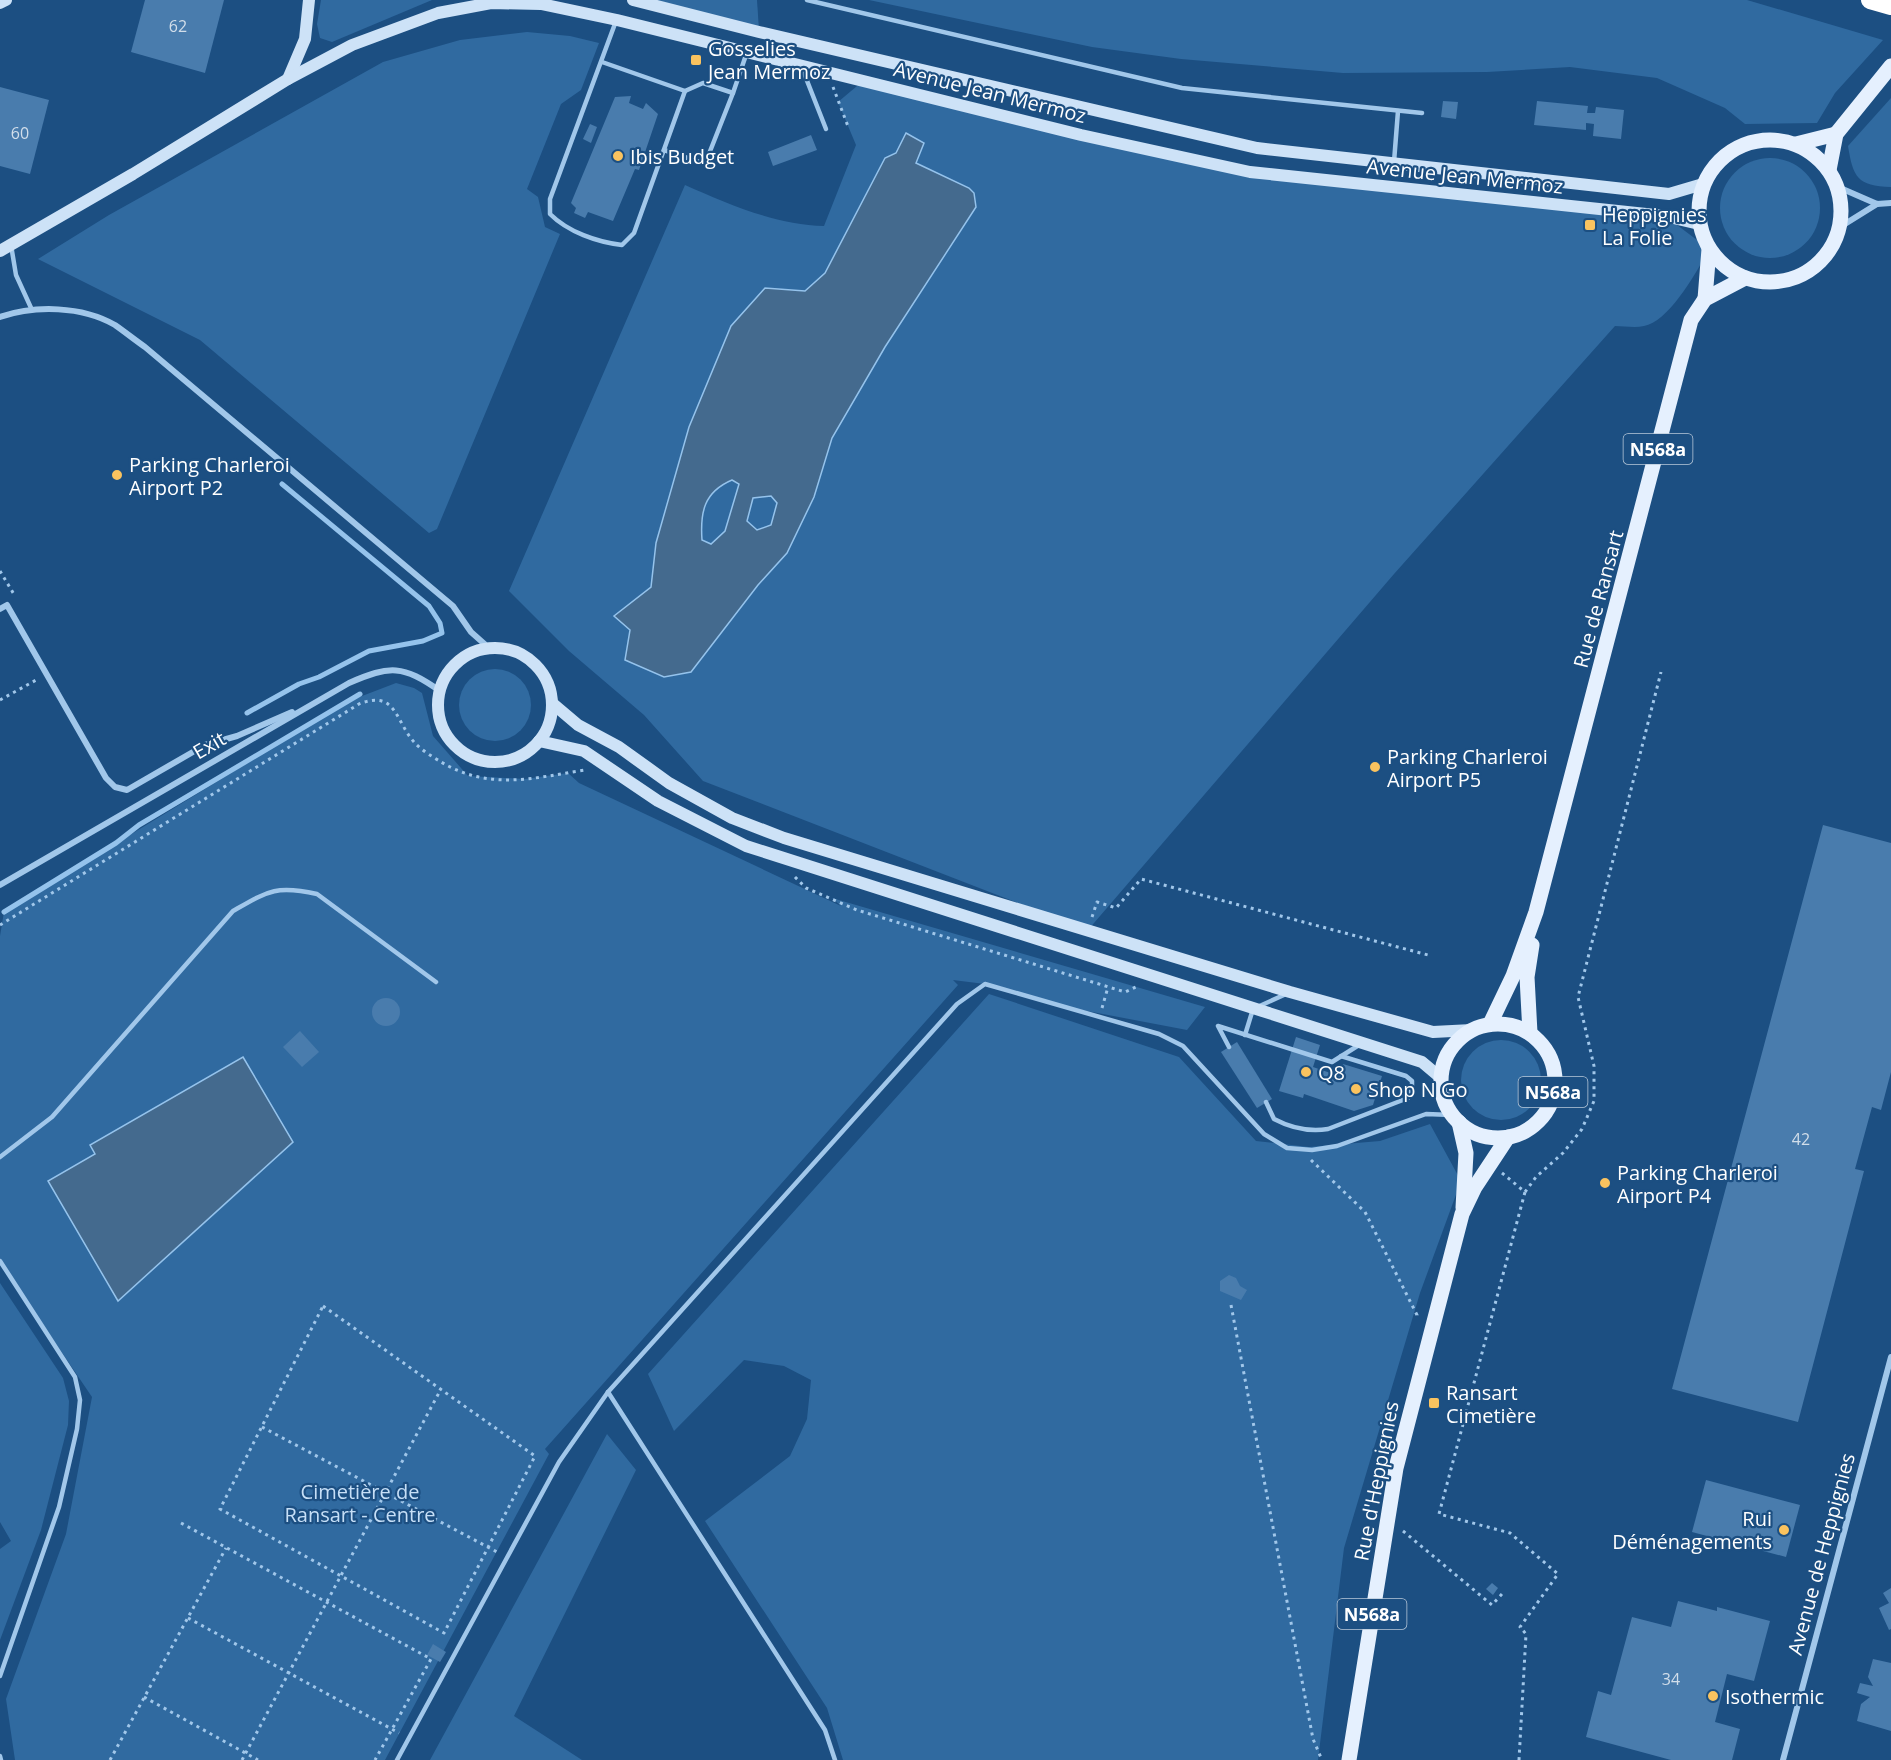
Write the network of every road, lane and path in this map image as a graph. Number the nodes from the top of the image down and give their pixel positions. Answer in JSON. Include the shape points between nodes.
{"nodes":[{"id":1,"x":6,"y":0,"type":"edge"},
{"id":2,"x":309,"y":0,"type":"edge"},
{"id":3,"x":633,"y":0,"type":"edge"},
{"id":4,"x":807,"y":0,"type":"edge"},
{"id":5,"x":1870,"y":0,"type":"edge"},
{"id":6,"x":0,"y":3,"type":"edge"},
{"id":7,"x":1891,"y":6,"type":"edge"},
{"id":8,"x":617,"y":20,"type":"junction"},
{"id":9,"x":747,"y":52,"type":"junction"},
{"id":10,"x":602,"y":62,"type":"junction"},
{"id":11,"x":801,"y":65,"type":"junction"},
{"id":12,"x":1891,"y":66,"type":"edge"},
{"id":13,"x":826,"y":72,"type":"junction"},
{"id":14,"x":288,"y":79,"type":"junction"},
{"id":15,"x":685,"y":91,"type":"junction"},
{"id":16,"x":733,"y":93,"type":"junction"},
{"id":17,"x":1398,"y":111,"type":"junction"},
{"id":18,"x":1422,"y":113,"type":"dead end"},
{"id":19,"x":826,"y":129,"type":"dead end"},
{"id":20,"x":849,"y":129,"type":"dead end"},
{"id":21,"x":1836,"y":134,"type":"junction"},
{"id":22,"x":1796,"y":144,"type":"junction"},
{"id":23,"x":664,"y":150,"type":"junction"},
{"id":24,"x":1394,"y":163,"type":"junction"},
{"id":25,"x":1828,"y":170,"type":"junction"},
{"id":26,"x":1704,"y":184,"type":"junction"},
{"id":27,"x":1838,"y":187,"type":"junction"},
{"id":28,"x":1891,"y":203,"type":"edge"},
{"id":29,"x":1876,"y":204,"type":"junction"},
{"id":30,"x":1699,"y":224,"type":"junction"},
{"id":31,"x":1840,"y":227,"type":"junction"},
{"id":32,"x":6,"y":248,"type":"edge"},
{"id":33,"x":1709,"y":249,"type":"junction"},
{"id":34,"x":1745,"y":278,"type":"junction"},
{"id":35,"x":1705,"y":299,"type":"junction"},
{"id":36,"x":32,"y":310,"type":"junction"},
{"id":37,"x":0,"y":316,"type":"edge"},
{"id":38,"x":0,"y":609,"type":"edge"},
{"id":39,"x":489,"y":648,"type":"junction"},
{"id":40,"x":1661,"y":672,"type":"dead end"},
{"id":41,"x":32,"y":683,"type":"dead end"},
{"id":42,"x":440,"y":691,"type":"junction"},
{"id":43,"x":0,"y":700,"type":"edge"},
{"id":44,"x":320,"y":700,"type":"junction"},
{"id":45,"x":552,"y":703,"type":"junction"},
{"id":46,"x":539,"y":741,"type":"junction"},
{"id":47,"x":593,"y":770,"type":"dead end"},
{"id":48,"x":0,"y":885,"type":"edge"},
{"id":49,"x":1536,"y":912,"type":"junction"},
{"id":50,"x":0,"y":925,"type":"edge"},
{"id":51,"x":1088,"y":930,"type":"junction"},
{"id":52,"x":1428,"y":955,"type":"dead end"},
{"id":53,"x":436,"y":982,"type":"dead end"},
{"id":54,"x":1108,"y":987,"type":"dead end"},
{"id":55,"x":1290,"y":992,"type":"junction"},
{"id":56,"x":1253,"y":1009,"type":"junction"},
{"id":57,"x":1100,"y":1017,"type":"junction"},
{"id":58,"x":1490,"y":1024,"type":"junction"},
{"id":59,"x":1472,"y":1030,"type":"junction"},
{"id":60,"x":1530,"y":1033,"type":"junction"},
{"id":61,"x":1245,"y":1035,"type":"junction"},
{"id":62,"x":1362,"y":1043,"type":"junction"},
{"id":63,"x":1229,"y":1047,"type":"dead end"},
{"id":64,"x":1341,"y":1056,"type":"junction"},
{"id":65,"x":1441,"y":1078,"type":"junction"},
{"id":66,"x":1266,"y":1102,"type":"dead end"},
{"id":67,"x":1456,"y":1118,"type":"junction"},
{"id":68,"x":1508,"y":1137,"type":"junction"},
{"id":69,"x":0,"y":1157,"type":"edge"},
{"id":70,"x":1310,"y":1159,"type":"dead end"},
{"id":71,"x":1498,"y":1170,"type":"dead end"},
{"id":72,"x":1525,"y":1192,"type":"junction"},
{"id":73,"x":1462,"y":1214,"type":"junction"},
{"id":74,"x":0,"y":1261,"type":"edge"},
{"id":75,"x":1231,"y":1305,"type":"dead end"},
{"id":76,"x":1414,"y":1326,"type":"dead end"},
{"id":77,"x":1891,"y":1357,"type":"edge"},
{"id":78,"x":441,"y":1389,"type":"junction"},
{"id":79,"x":608,"y":1392,"type":"junction"},
{"id":80,"x":262,"y":1427,"type":"junction"},
{"id":81,"x":386,"y":1493,"type":"junction"},
{"id":82,"x":181,"y":1523,"type":"dead end"},
{"id":83,"x":1387,"y":1525,"type":"junction"},
{"id":84,"x":488,"y":1547,"type":"junction"},
{"id":85,"x":226,"y":1548,"type":"junction"},
{"id":86,"x":507,"y":1557,"type":"junction"},
{"id":87,"x":341,"y":1576,"type":"junction"},
{"id":88,"x":1503,"y":1594,"type":"dead end"},
{"id":89,"x":327,"y":1602,"type":"junction"},
{"id":90,"x":188,"y":1618,"type":"junction"},
{"id":91,"x":289,"y":1673,"type":"junction"},
{"id":92,"x":0,"y":1676,"type":"edge"},
{"id":93,"x":144,"y":1697,"type":"junction"},
{"id":94,"x":392,"y":1730,"type":"junction"},
{"id":95,"x":408,"y":1738,"type":"junction"},
{"id":96,"x":246,"y":1753,"type":"junction"},
{"id":97,"x":110,"y":1760,"type":"edge"},
{"id":98,"x":242,"y":1760,"type":"edge"},
{"id":99,"x":258,"y":1760,"type":"edge"},
{"id":100,"x":375,"y":1760,"type":"edge"},
{"id":101,"x":397,"y":1760,"type":"edge"},
{"id":102,"x":835,"y":1760,"type":"edge"},
{"id":103,"x":1322,"y":1760,"type":"edge"},
{"id":104,"x":1348,"y":1760,"type":"edge"},
{"id":105,"x":1519,"y":1760,"type":"edge"},
{"id":106,"x":1783,"y":1760,"type":"edge"}],
"edges":[{"from":1,"to":6,"type":"street"},
{"from":2,"to":14,"type":"street","via":[[305,39]]},
{"from":3,"to":24,"type":"street","name":"Avenue Jean Mermoz","via":[[759,33],[1257,148]]},
{"from":4,"to":17,"type":"lane","via":[[1182,88]]},
{"from":5,"to":7,"type":"highway"},
{"from":8,"to":9,"type":"street","name":"Avenue Jean Mermoz"},
{"from":8,"to":10,"type":"lane"},
{"from":8,"to":14,"type":"street","name":"Avenue Jean Mermoz","via":[[541,4],[490,3],[438,13],[352,45]]},
{"from":9,"to":11,"type":"street","name":"Avenue Jean Mermoz"},
{"from":9,"to":16,"type":"lane"},
{"from":10,"to":15,"type":"lane"},
{"from":10,"to":23,"type":"lane","via":[[550,198],[550,214],[561,225],[605,243],[622,245],[634,233]]},
{"from":11,"to":13,"type":"street","name":"Avenue Jean Mermoz"},
{"from":11,"to":19,"type":"lane"},
{"from":12,"to":21,"type":"main road"},
{"from":13,"to":20,"type":"path"},
{"from":13,"to":30,"type":"street","name":"Avenue Jean Mermoz","via":[[1250,172],[1665,216]]},
{"from":14,"to":32,"type":"street","name":"Avenue Jean Mermoz"},
{"from":15,"to":16,"type":"lane","via":[[703,83]]},
{"from":15,"to":23,"type":"lane"},
{"from":16,"to":23,"type":"lane","via":[[705,164]]},
{"from":17,"to":18,"type":"lane"},
{"from":17,"to":24,"type":"lane"},
{"from":21,"to":22,"type":"main road","number":"N568a"},
{"from":21,"to":25,"type":"main road"},
{"from":22,"to":25,"type":"main road","number":"N568a","via":[[1815,155]]},
{"from":22,"to":26,"type":"main road","number":"N568a","via":[[1774,139],[1732,150],[1715,165]]},
{"from":24,"to":26,"type":"street","name":"Avenue Jean Mermoz","via":[[1669,194]]},
{"from":25,"to":27,"type":"main road","number":"N568a"},
{"from":26,"to":30,"type":"main road","number":"N568a"},
{"from":27,"to":29,"type":"street"},
{"from":27,"to":31,"type":"main road","number":"N568a","via":[[1842,206]]},
{"from":28,"to":29,"type":"street"},
{"from":29,"to":31,"type":"street"},
{"from":30,"to":33,"type":"main road","number":"N568a"},
{"from":31,"to":34,"type":"main road","number":"N568a","via":[[1821,262],[1804,274],[1785,281]]},
{"from":32,"to":36,"type":"lane"},
{"from":33,"to":34,"type":"main road","number":"N568a","via":[[1727,268]]},
{"from":33,"to":35,"type":"main road","name":"Rue de Ransart","number":"N568a"},
{"from":34,"to":35,"type":"main road"},
{"from":35,"to":49,"type":"main road","name":"Rue de Ransart","number":"N568a","via":[[1691,320]]},
{"from":36,"to":37,"type":"street"},
{"from":36,"to":39,"type":"street","via":[[62,309],[94,317],[113,324],[145,347],[453,606],[471,632]]},
{"from":38,"to":44,"type":"street","via":[[7,605],[106,778],[115,787],[127,790],[205,745],[237,736]]},
{"from":39,"to":42,"type":"street","via":[[457,662]]},
{"from":39,"to":45,"type":"street","via":[[515,652],[537,666],[550,690]]},
{"from":40,"to":72,"type":"path","via":[[1578,997],[1594,1066],[1594,1101],[1582,1129]]},
{"from":41,"to":43,"type":"path"},
{"from":42,"to":44,"type":"street","name":"Exit","via":[[410,672],[388,669],[349,683]]},
{"from":42,"to":46,"type":"street","via":[[438,706],[444,728],[457,747],[469,755],[484,760],[514,759]]},
{"from":44,"to":48,"type":"street","name":"Exit"},
{"from":45,"to":46,"type":"street","via":[[551,717]]},
{"from":45,"to":51,"type":"street","via":[[578,725],[732,818],[784,838]]},
{"from":46,"to":56,"type":"street","via":[[584,751],[658,801],[746,846]]},
{"from":47,"to":50,"type":"path","via":[[500,782],[468,776],[415,744],[392,707],[372,699]]},
{"from":49,"to":58,"type":"main road","name":"Rue de Ransart","number":"N568a","via":[[1513,976]]},
{"from":49,"to":60,"type":"main road","name":"Rue de Ransart","number":"N568a","via":[[1527,977]]},
{"from":51,"to":52,"type":"path","via":[[1096,902],[1116,908],[1141,879]]},
{"from":51,"to":55,"type":"street"},
{"from":53,"to":69,"type":"lane","via":[[317,894],[294,889],[267,891],[233,911],[52,1117]]},
{"from":54,"to":57,"type":"path"},
{"from":55,"to":56,"type":"lane"},
{"from":55,"to":59,"type":"street","via":[[1433,1032]]},
{"from":56,"to":61,"type":"lane"},
{"from":56,"to":62,"type":"street"},
{"from":57,"to":67,"type":"lane","via":[[1160,1034],[1183,1046],[1264,1134],[1287,1148],[1337,1146],[1426,1114]]},
{"from":57,"to":79,"type":"lane","via":[[985,984],[957,1004]]},
{"from":58,"to":59,"type":"main road"},
{"from":58,"to":60,"type":"main road","via":[[1512,1025]]},
{"from":59,"to":65,"type":"main road","via":[[1456,1042],[1446,1058]]},
{"from":60,"to":68,"type":"main road","number":"N568a","via":[[1544,1046],[1553,1063],[1556,1083],[1541,1118],[1526,1131]]},
{"from":61,"to":63,"type":"lane","via":[[1218,1026]]},
{"from":61,"to":64,"type":"lane","via":[[1332,1062]]},
{"from":62,"to":64,"type":"lane"},
{"from":62,"to":65,"type":"street","via":[[1422,1062]]},
{"from":64,"to":66,"type":"lane","via":[[1406,1076],[1412,1082],[1408,1098],[1317,1131],[1274,1119]]},
{"from":65,"to":67,"type":"main road","number":"N568a","via":[[1444,1097]]},
{"from":67,"to":68,"type":"main road","via":[[1473,1132]]},
{"from":67,"to":73,"type":"main road","name":"Rue d'Heppignies","number":"N568a","via":[[1466,1153]]},
{"from":68,"to":73,"type":"main road","name":"Rue d'Heppignies","number":"N568a"},
{"from":70,"to":76,"type":"path","via":[[1365,1212],[1417,1315]]},
{"from":71,"to":72,"type":"path"},
{"from":72,"to":105,"type":"path","via":[[1439,1514],[1510,1533],[1558,1574],[1520,1627],[1526,1634]]},
{"from":73,"to":83,"type":"main road","name":"Rue d'Heppignies","number":"N568a","via":[[1396,1468]]},
{"from":74,"to":92,"type":"lane","via":[[75,1377],[80,1400],[59,1507]]},
{"from":75,"to":103,"type":"path","via":[[1313,1739]]},
{"from":77,"to":106,"type":"street","name":"Avenue de Heppignies"},
{"from":78,"to":80,"type":"path","via":[[323,1306]]},
{"from":78,"to":81,"type":"path"},
{"from":78,"to":84,"type":"path","via":[[535,1456]]},
{"from":79,"to":86,"type":"lane","via":[[559,1462]]},
{"from":79,"to":102,"type":"lane","via":[[825,1730]]},
{"from":80,"to":81,"type":"path"},
{"from":80,"to":87,"type":"path","via":[[220,1509]]},
{"from":81,"to":84,"type":"path"},
{"from":81,"to":87,"type":"path"},
{"from":82,"to":85,"type":"path"},
{"from":83,"to":88,"type":"path","via":[[1408,1534],[1492,1605]]},
{"from":83,"to":104,"type":"main road","name":"Rue d'Heppignies","number":"N568a"},
{"from":84,"to":86,"type":"path"},
{"from":84,"to":87,"type":"path","via":[[444,1633]]},
{"from":85,"to":89,"type":"path"},
{"from":85,"to":90,"type":"path"},
{"from":86,"to":95,"type":"lane"},
{"from":87,"to":89,"type":"path"},
{"from":89,"to":91,"type":"path"},
{"from":89,"to":94,"type":"path","via":[[431,1659]]},
{"from":90,"to":91,"type":"path"},
{"from":90,"to":93,"type":"path"},
{"from":91,"to":94,"type":"path"},
{"from":91,"to":96,"type":"path"},
{"from":93,"to":96,"type":"path"},
{"from":93,"to":97,"type":"path"},
{"from":94,"to":95,"type":"path"},
{"from":94,"to":100,"type":"path"},
{"from":95,"to":101,"type":"lane"},
{"from":96,"to":98,"type":"path"},
{"from":96,"to":99,"type":"path"}]}
